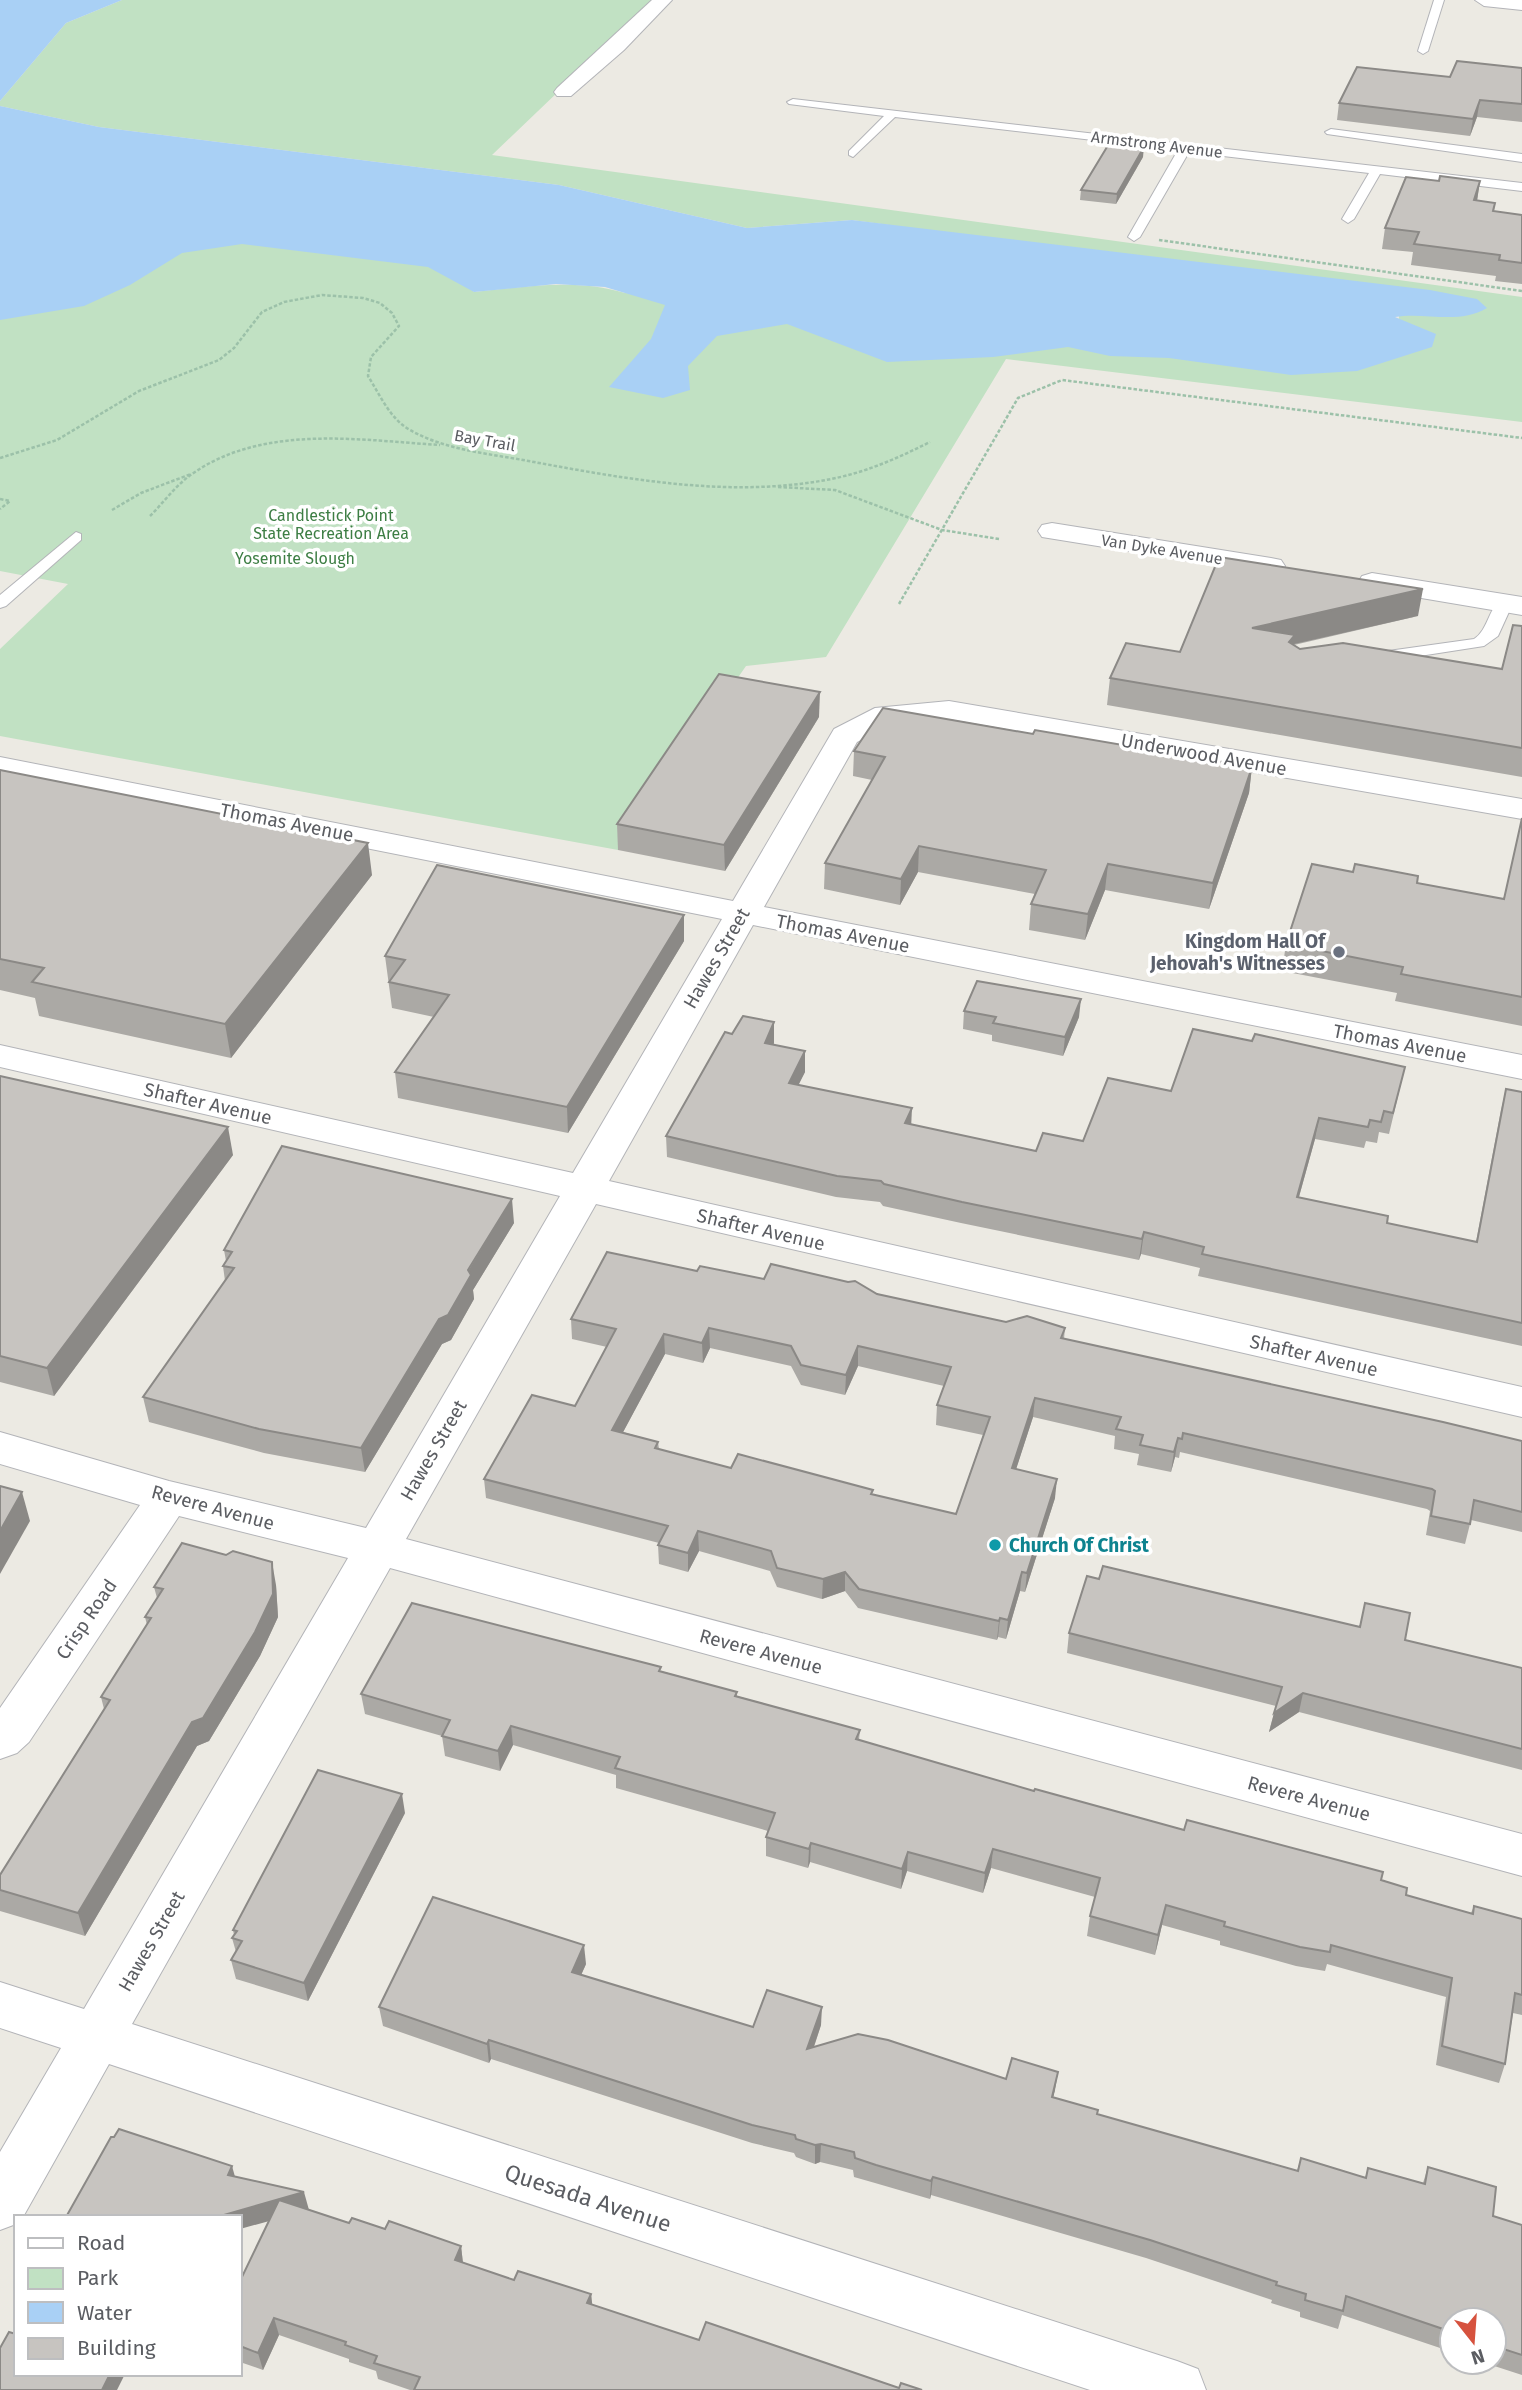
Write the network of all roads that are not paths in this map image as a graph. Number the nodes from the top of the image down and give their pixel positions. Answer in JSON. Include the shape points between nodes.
{"nodes":[{"id":1,"x":663,"y":0,"type":"edge"},
{"id":2,"x":1439,"y":0,"type":"edge"},
{"id":3,"x":1485,"y":0,"type":"edge"},
{"id":4,"x":1522,"y":4,"type":"edge"},
{"id":5,"x":1423,"y":51,"type":"dead end"},
{"id":6,"x":564,"y":92,"type":"dead end"},
{"id":7,"x":793,"y":102,"type":"dead end"},
{"id":8,"x":893,"y":113,"type":"junction"},
{"id":9,"x":1331,"y":132,"type":"dead end"},
{"id":10,"x":1186,"y":147,"type":"junction"},
{"id":11,"x":853,"y":153,"type":"dead end"},
{"id":12,"x":1522,"y":158,"type":"edge"},
{"id":13,"x":1376,"y":170,"type":"junction"},
{"id":14,"x":1522,"y":187,"type":"edge"},
{"id":15,"x":1348,"y":219,"type":"dead end"},
{"id":16,"x":1134,"y":237,"type":"road end"},
{"id":17,"x":1052,"y":531,"type":"dead end"},
{"id":18,"x":76,"y":537,"type":"dead end"},
{"id":19,"x":1293,"y":570,"type":"edge"},
{"id":20,"x":1347,"y":578,"type":"edge"},
{"id":21,"x":0,"y":603,"type":"edge"},
{"id":22,"x":1514,"y":605,"type":"edge"},
{"id":23,"x":1361,"y":659,"type":"edge"},
{"id":24,"x":886,"y":715,"type":"joint"},
{"id":25,"x":0,"y":766,"type":"edge"},
{"id":26,"x":1522,"y":809,"type":"edge"},
{"id":27,"x":742,"y":913,"type":"junction"},
{"id":28,"x":0,"y":1056,"type":"edge"},
{"id":29,"x":1522,"y":1067,"type":"edge"},
{"id":30,"x":583,"y":1188,"type":"junction"},
{"id":31,"x":1522,"y":1402,"type":"edge"},
{"id":32,"x":0,"y":1448,"type":"edge"},
{"id":33,"x":169,"y":1497,"type":"junction"},
{"id":34,"x":377,"y":1548,"type":"junction"},
{"id":35,"x":0,"y":1739,"type":"edge"},
{"id":36,"x":1522,"y":1855,"type":"edge"},
{"id":37,"x":0,"y":2006,"type":"edge"},
{"id":38,"x":96,"y":2037,"type":"junction"},
{"id":39,"x":0,"y":2204,"type":"edge"},
{"id":40,"x":1177,"y":2390,"type":"edge"}],
"edges":[{"from":1,"to":6,"type":"street"},
{"from":2,"to":5,"type":"lane"},
{"from":3,"to":4,"type":"street"},
{"from":7,"to":8,"type":"lane","name":"Armstrong Avenue"},
{"from":8,"to":10,"type":"lane","name":"Armstrong Avenue"},
{"from":8,"to":11,"type":"lane"},
{"from":9,"to":12,"type":"lane"},
{"from":10,"to":13,"type":"lane","name":"Armstrong Avenue"},
{"from":10,"to":16,"type":"lane"},
{"from":13,"to":14,"type":"lane","name":"Armstrong Avenue"},
{"from":13,"to":15,"type":"lane"},
{"from":17,"to":19,"type":"street","name":"Van Dyke Avenue"},
{"from":18,"to":21,"type":"lane"},
{"from":20,"to":22,"type":"street"},
{"from":22,"to":23,"type":"lane","via":[[1490,636],[1478,643]]},
{"from":24,"to":26,"type":"street","name":"Underwood Avenue","via":[[949,710]]},
{"from":24,"to":27,"type":"street","name":"Hawes Street","via":[[845,736]]},
{"from":25,"to":27,"type":"street","name":"Thomas Avenue"},
{"from":27,"to":29,"type":"street","name":"Thomas Avenue"},
{"from":27,"to":30,"type":"street","name":"Hawes Street"},
{"from":28,"to":30,"type":"street","name":"Shafter Avenue"},
{"from":30,"to":31,"type":"street","name":"Shafter Avenue"},
{"from":30,"to":34,"type":"street","name":"Hawes Street"},
{"from":32,"to":33,"type":"street","name":"Revere Avenue"},
{"from":33,"to":34,"type":"street","name":"Revere Avenue"},
{"from":33,"to":35,"type":"street","name":"Crisp Road","via":[[12,1728]]},
{"from":34,"to":36,"type":"street","name":"Revere Avenue"},
{"from":34,"to":38,"type":"street","name":"Hawes Street"},
{"from":37,"to":38,"type":"street","name":"Quesada Avenue"},
{"from":38,"to":39,"type":"street","name":"Hawes Street"},
{"from":38,"to":40,"type":"street","name":"Quesada Avenue"}]}
